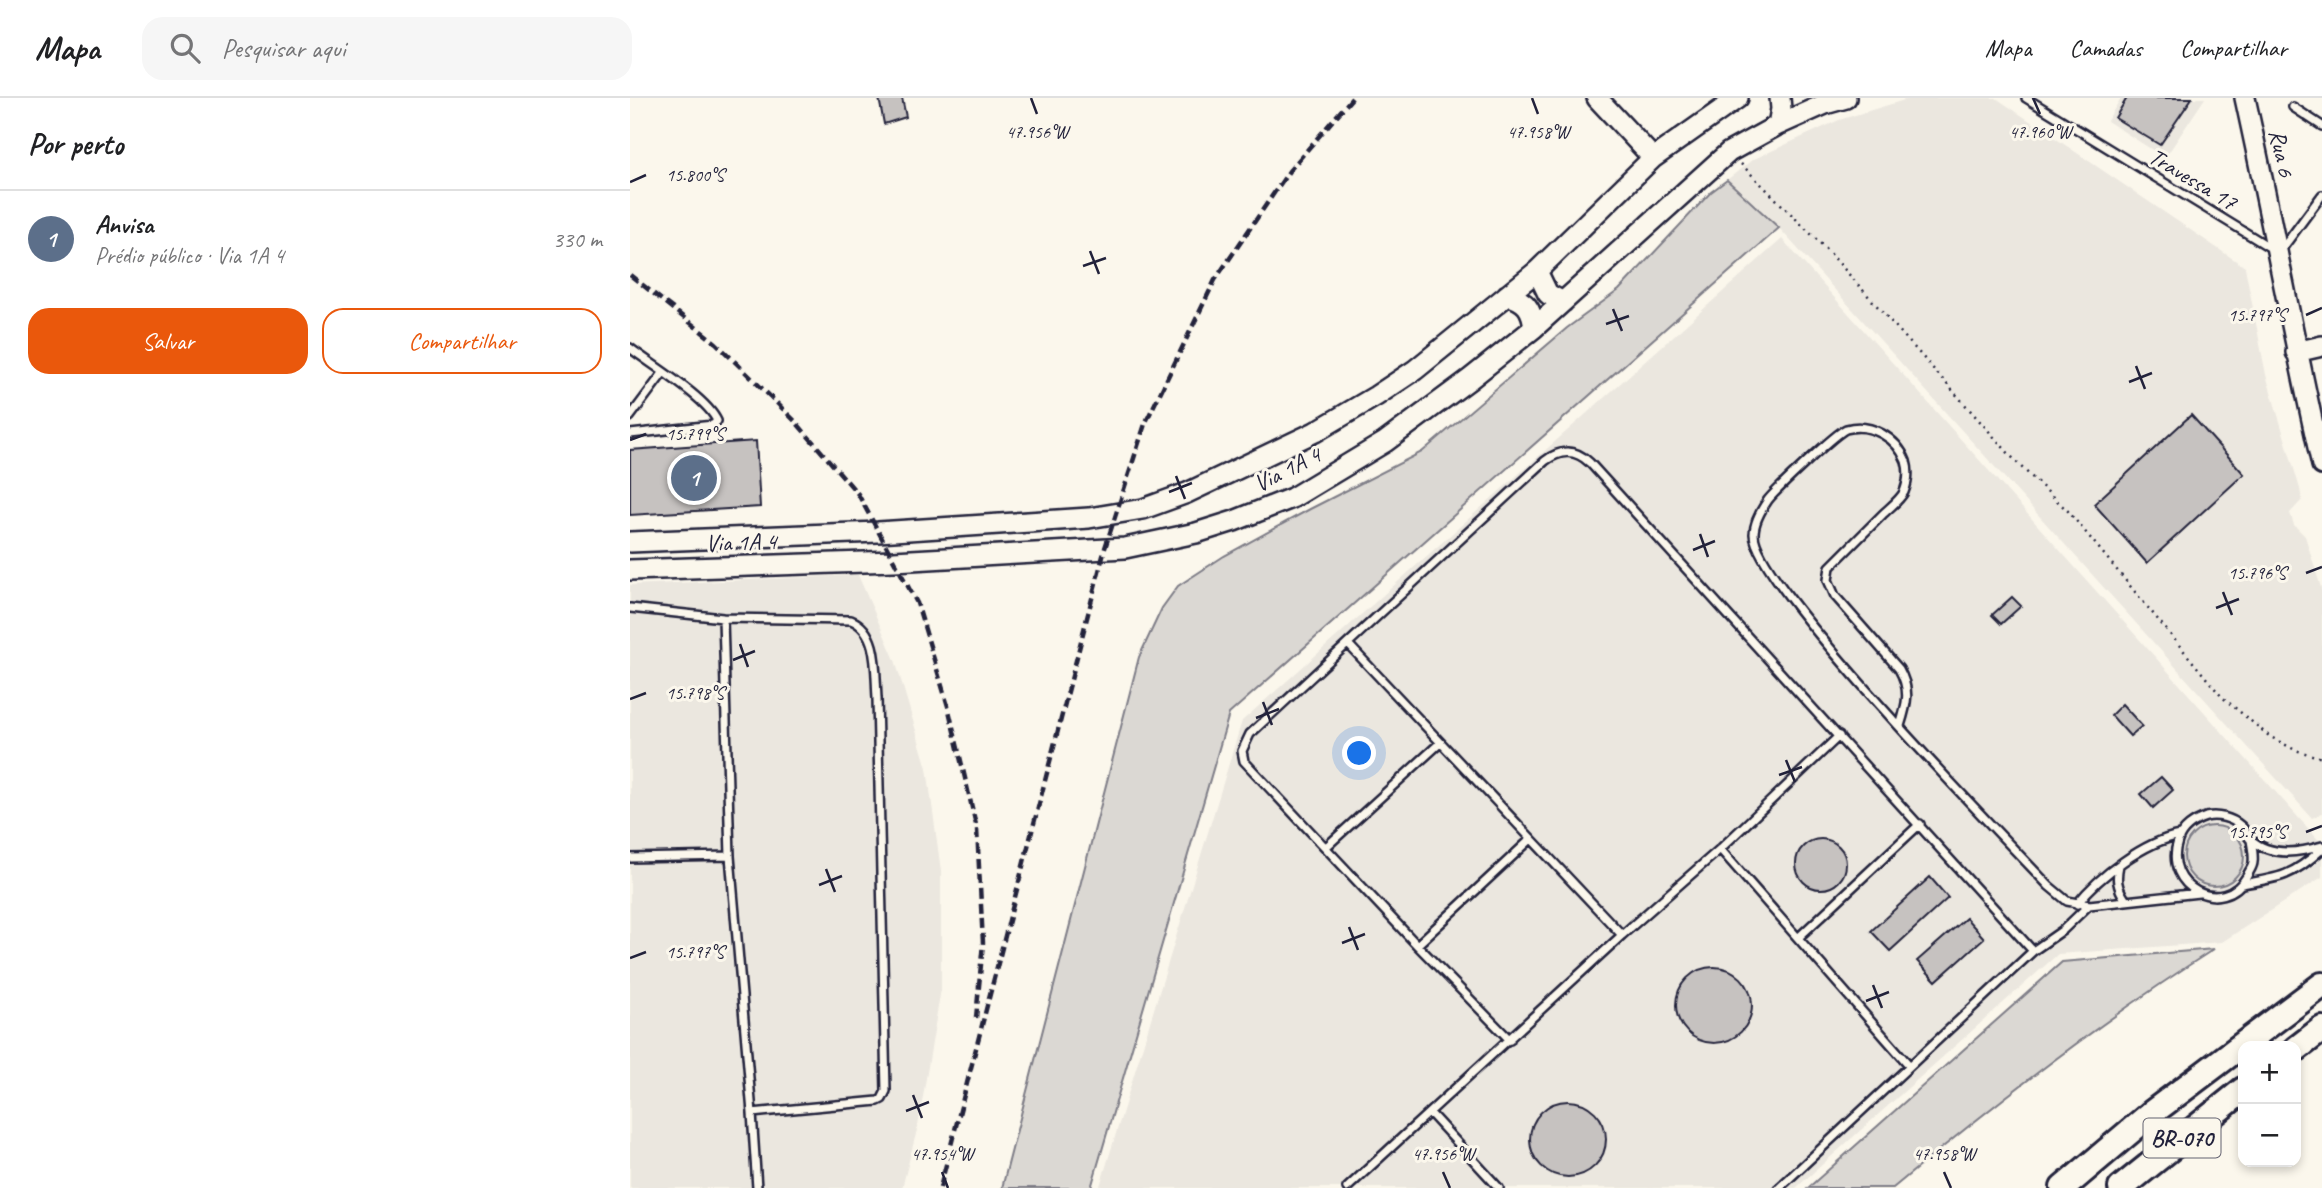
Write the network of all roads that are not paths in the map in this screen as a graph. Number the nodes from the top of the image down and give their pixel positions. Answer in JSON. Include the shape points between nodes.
{"nodes":[{"id":1,"x":1597,"y":98,"type":"edge"},
{"id":2,"x":1738,"y":98,"type":"edge"},
{"id":3,"x":1780,"y":98,"type":"edge"},
{"id":4,"x":1846,"y":98,"type":"edge"},
{"id":5,"x":2025,"y":98,"type":"edge"},
{"id":6,"x":2245,"y":98,"type":"edge"},
{"id":7,"x":1816,"y":101,"type":"edge"},
{"id":8,"x":2293,"y":107,"type":"dead end"},
{"id":9,"x":1778,"y":125,"type":"junction"},
{"id":10,"x":2322,"y":126,"type":"edge"},
{"id":11,"x":1653,"y":158,"type":"junction"},
{"id":12,"x":2322,"y":195,"type":"edge"},
{"id":13,"x":2279,"y":253,"type":"junction"},
{"id":14,"x":1537,"y":271,"type":"junction"},
{"id":15,"x":1507,"y":295,"type":"junction"},
{"id":16,"x":1563,"y":302,"type":"junction"},
{"id":17,"x":1534,"y":328,"type":"junction"},
{"id":18,"x":2322,"y":346,"type":"edge"},
{"id":19,"x":630,"y":348,"type":"edge"},
{"id":20,"x":2296,"y":352,"type":"junction"},
{"id":21,"x":663,"y":373,"type":"junction"},
{"id":22,"x":630,"y":416,"type":"edge"},
{"id":23,"x":630,"y":434,"type":"edge"},
{"id":24,"x":2322,"y":465,"type":"edge"},
{"id":25,"x":630,"y":542,"type":"edge"},
{"id":26,"x":630,"y":570,"type":"edge"},
{"id":27,"x":630,"y":608,"type":"edge"},
{"id":28,"x":723,"y":618,"type":"junction"},
{"id":29,"x":1348,"y":644,"type":"junction"},
{"id":30,"x":1900,"y":726,"type":"junction"},
{"id":31,"x":1839,"y":736,"type":"junction"},
{"id":32,"x":1440,"y":743,"type":"junction"},
{"id":33,"x":1920,"y":824,"type":"junction"},
{"id":34,"x":2180,"y":835,"type":"junction"},
{"id":35,"x":1530,"y":840,"type":"junction"},
{"id":36,"x":2251,"y":840,"type":"junction"},
{"id":37,"x":2322,"y":847,"type":"edge"},
{"id":38,"x":1326,"y":848,"type":"junction"},
{"id":39,"x":1720,"y":849,"type":"junction"},
{"id":40,"x":730,"y":856,"type":"junction"},
{"id":41,"x":630,"y":858,"type":"edge"},
{"id":42,"x":2119,"y":864,"type":"junction"},
{"id":43,"x":2242,"y":884,"type":"junction"},
{"id":44,"x":2199,"y":893,"type":"junction"},
{"id":45,"x":2125,"y":900,"type":"junction"},
{"id":46,"x":2077,"y":904,"type":"junction"},
{"id":47,"x":2089,"y":905,"type":"junction"},
{"id":48,"x":1622,"y":935,"type":"junction"},
{"id":49,"x":1799,"y":937,"type":"junction"},
{"id":50,"x":1417,"y":945,"type":"junction"},
{"id":51,"x":2033,"y":951,"type":"junction"},
{"id":52,"x":2322,"y":965,"type":"edge"},
{"id":53,"x":2322,"y":985,"type":"edge"},
{"id":54,"x":2322,"y":1029,"type":"edge"},
{"id":55,"x":1510,"y":1040,"type":"junction"},
{"id":56,"x":2301,"y":1045,"type":"edge"},
{"id":57,"x":1909,"y":1065,"type":"junction"},
{"id":58,"x":2238,"y":1094,"type":"edge"},
{"id":59,"x":2153,"y":1112,"type":"junction"},
{"id":60,"x":752,"y":1113,"type":"junction"},
{"id":61,"x":1430,"y":1113,"type":"junction"},
{"id":62,"x":757,"y":1188,"type":"edge"},
{"id":63,"x":1347,"y":1188,"type":"edge"},
{"id":64,"x":1499,"y":1188,"type":"edge"},
{"id":65,"x":1779,"y":1188,"type":"edge"},
{"id":66,"x":2063,"y":1188,"type":"edge"},
{"id":67,"x":2121,"y":1188,"type":"edge"}],
"edges":[{"from":1,"to":11,"type":"main road"},
{"from":2,"to":11,"type":"main road","name":"Via 1A 4"},
{"from":3,"to":9,"type":"main road"},
{"from":4,"to":7,"type":"main road","name":"Via 1A 4"},
{"from":5,"to":13,"type":"lane","name":"Travessa 17"},
{"from":6,"to":13,"type":"main road","name":"Rua 6"},
{"from":7,"to":9,"type":"main road","name":"Via 1A 4"},
{"from":8,"to":10,"type":"lane"},
{"from":9,"to":16,"type":"main road","name":"Via 1A 4","via":[[1729,152]]},
{"from":11,"to":14,"type":"main road","name":"Via 1A 4"},
{"from":12,"to":13,"type":"lane"},
{"from":13,"to":20,"type":"main road","name":"Rua 6"},
{"from":14,"to":15,"type":"main road","name":"Via 1A 4"},
{"from":14,"to":16,"type":"main road","via":[[1548,294]]},
{"from":15,"to":17,"type":"main road","via":[[1527,304]]},
{"from":15,"to":25,"type":"main road","name":"Via 1A 4","via":[[1415,370],[1315,432],[1187,494],[1143,509],[1089,518],[878,532]]},
{"from":16,"to":17,"type":"main road","name":"Via 1A 4"},
{"from":17,"to":26,"type":"main road","name":"Via 1A 4","via":[[1385,442],[1292,498],[1196,533],[1125,548]]},
{"from":18,"to":20,"type":"main road"},
{"from":19,"to":21,"type":"lane"},
{"from":20,"to":24,"type":"main road","name":"Rua 6"},
{"from":21,"to":22,"type":"lane"},
{"from":21,"to":23,"type":"lane","via":[[717,421]]},
{"from":27,"to":28,"type":"lane"},
{"from":28,"to":40,"type":"lane"},
{"from":28,"to":60,"type":"lane","via":[[851,620],[860,624],[872,642],[877,698],[886,1091],[878,1101]]},
{"from":29,"to":31,"type":"lane","via":[[1545,461],[1561,452],[1579,453]]},
{"from":29,"to":32,"type":"lane"},
{"from":29,"to":38,"type":"lane","via":[[1250,734],[1242,751],[1244,761]]},
{"from":30,"to":30,"type":"lane","via":[[1908,702],[1905,680],[1835,596],[1828,580],[1830,567],[1903,493],[1908,476],[1899,447],[1861,426],[1843,430],[1769,499],[1757,518],[1754,535],[1770,572],[1842,663]]},
{"from":30,"to":46,"type":"lane","via":[[2049,886]]},
{"from":31,"to":33,"type":"lane"},
{"from":31,"to":39,"type":"lane"},
{"from":32,"to":35,"type":"lane"},
{"from":32,"to":38,"type":"lane"},
{"from":33,"to":49,"type":"lane"},
{"from":33,"to":51,"type":"lane"},
{"from":34,"to":36,"type":"lane","via":[[2208,816],[2226,817],[2241,826]]},
{"from":34,"to":42,"type":"lane"},
{"from":34,"to":44,"type":"lane","via":[[2174,852],[2176,869]]},
{"from":35,"to":48,"type":"lane"},
{"from":35,"to":50,"type":"lane"},
{"from":36,"to":37,"type":"lane","via":[[2274,851]]},
{"from":36,"to":43,"type":"lane","via":[[2254,864]]},
{"from":37,"to":43,"type":"lane","via":[[2283,877]]},
{"from":38,"to":50,"type":"lane"},
{"from":39,"to":48,"type":"lane"},
{"from":39,"to":49,"type":"lane"},
{"from":40,"to":41,"type":"lane"},
{"from":40,"to":60,"type":"lane"},
{"from":42,"to":45,"type":"lane","via":[[2116,877]]},
{"from":42,"to":46,"type":"lane"},
{"from":43,"to":44,"type":"lane","via":[[2229,893]]},
{"from":44,"to":45,"type":"lane"},
{"from":45,"to":47,"type":"lane"},
{"from":46,"to":47,"type":"lane"},
{"from":47,"to":51,"type":"lane"},
{"from":48,"to":55,"type":"lane"},
{"from":49,"to":57,"type":"lane"},
{"from":50,"to":55,"type":"lane"},
{"from":51,"to":57,"type":"lane"},
{"from":52,"to":59,"type":"highway"},
{"from":53,"to":59,"type":"highway","number":"BR-070"},
{"from":54,"to":56,"type":"highway"},
{"from":55,"to":61,"type":"lane"},
{"from":57,"to":65,"type":"lane"},
{"from":58,"to":67,"type":"highway","number":"BR-070"},
{"from":59,"to":66,"type":"highway","number":"BR-070"},
{"from":60,"to":62,"type":"lane"},
{"from":61,"to":63,"type":"lane"},
{"from":61,"to":64,"type":"lane"}]}
